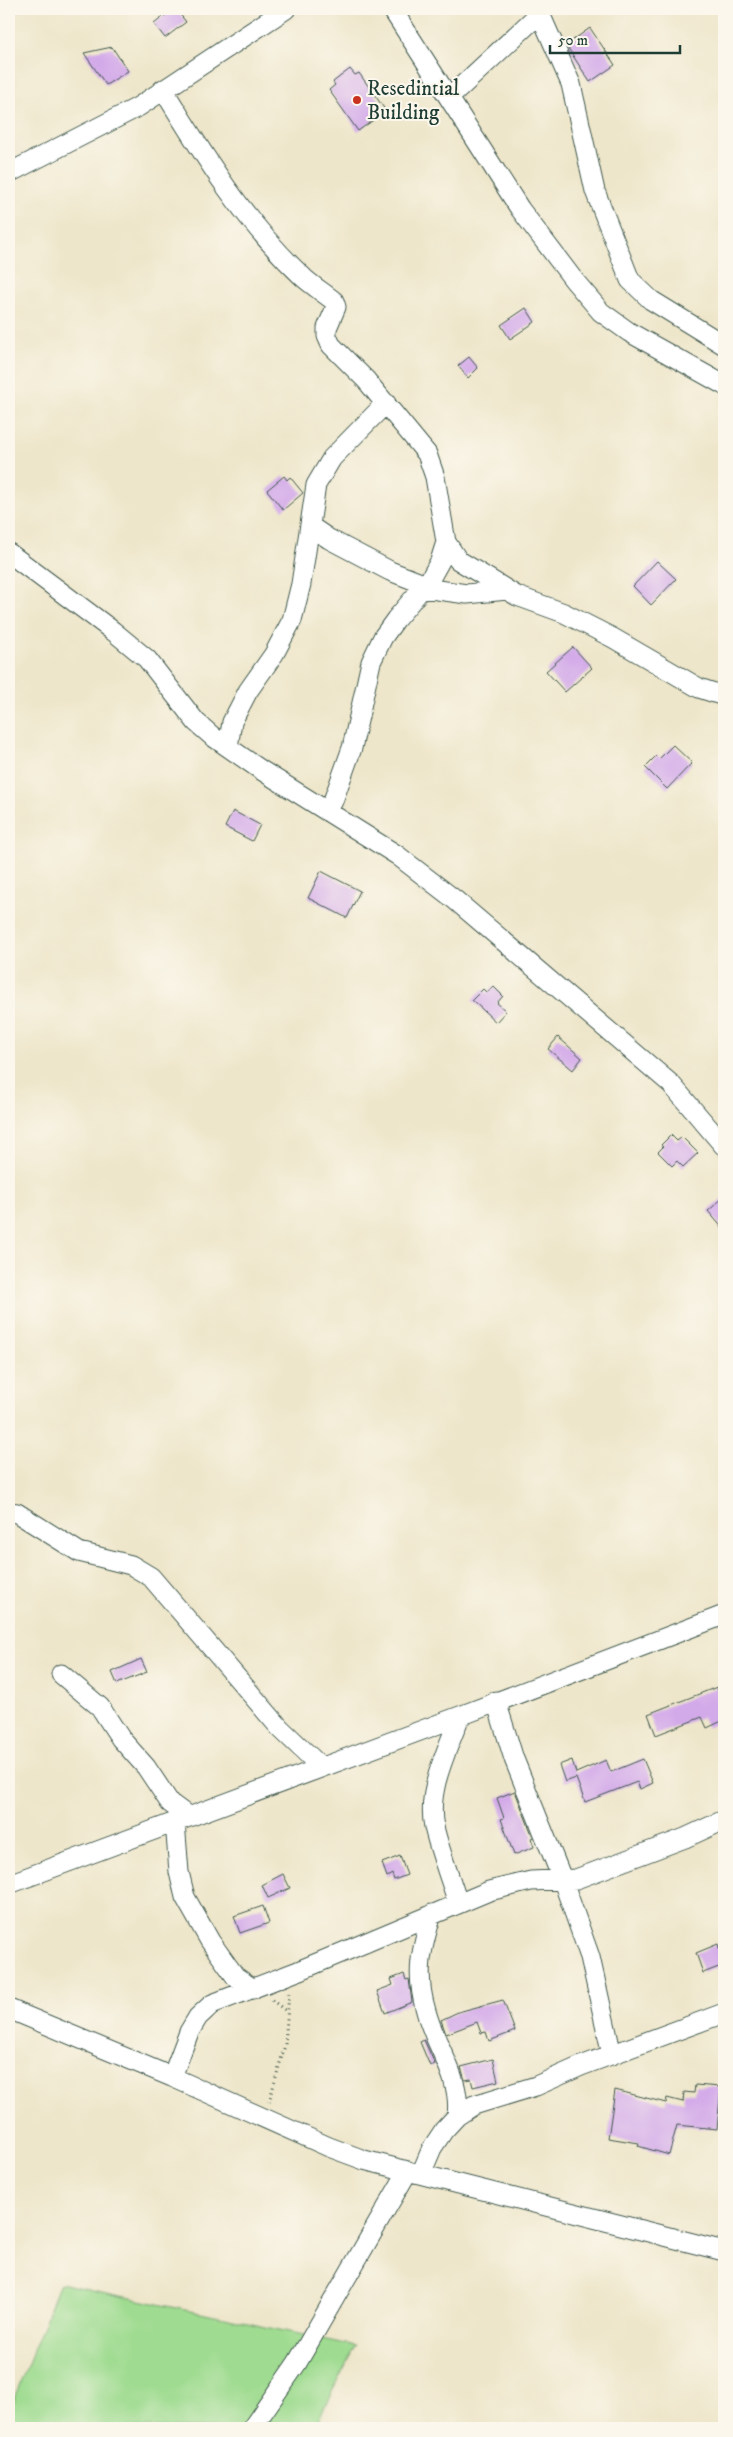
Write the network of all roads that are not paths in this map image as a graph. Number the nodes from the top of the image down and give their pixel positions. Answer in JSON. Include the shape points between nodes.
{"nodes":[{"id":1,"x":286,"y":9,"type":"edge"},
{"id":2,"x":392,"y":9,"type":"edge"},
{"id":3,"x":539,"y":11,"type":"edge"},
{"id":4,"x":163,"y":88,"type":"junction"},
{"id":5,"x":449,"y":98,"type":"junction"},
{"id":6,"x":9,"y":173,"type":"edge"},
{"id":7,"x":724,"y":345,"type":"edge"},
{"id":8,"x":724,"y":385,"type":"edge"},
{"id":9,"x":386,"y":403,"type":"junction"},
{"id":10,"x":310,"y":526,"type":"junction"},
{"id":11,"x":446,"y":542,"type":"junction"},
{"id":12,"x":9,"y":553,"type":"edge"},
{"id":13,"x":424,"y":586,"type":"junction"},
{"id":14,"x":507,"y":590,"type":"junction"},
{"id":15,"x":724,"y":696,"type":"edge"},
{"id":16,"x":228,"y":747,"type":"junction"},
{"id":17,"x":326,"y":811,"type":"junction"},
{"id":18,"x":724,"y":1146,"type":"edge"},
{"id":19,"x":9,"y":1512,"type":"edge"},
{"id":20,"x":724,"y":1615,"type":"edge"},
{"id":21,"x":61,"y":1674,"type":"dead end"},
{"id":22,"x":496,"y":1701,"type":"junction"},
{"id":23,"x":460,"y":1716,"type":"junction"},
{"id":24,"x":320,"y":1766,"type":"junction"},
{"id":25,"x":182,"y":1819,"type":"junction"},
{"id":26,"x":724,"y":1820,"type":"edge"},
{"id":27,"x":563,"y":1881,"type":"junction"},
{"id":28,"x":9,"y":1884,"type":"edge"},
{"id":29,"x":458,"y":1903,"type":"junction"},
{"id":30,"x":432,"y":1914,"type":"junction"},
{"id":31,"x":253,"y":1989,"type":"junction"},
{"id":32,"x":12,"y":2008,"type":"edge"},
{"id":33,"x":724,"y":2013,"type":"edge"},
{"id":34,"x":612,"y":2055,"type":"junction"},
{"id":35,"x":172,"y":2077,"type":"junction"},
{"id":36,"x":457,"y":2116,"type":"junction"},
{"id":37,"x":415,"y":2173,"type":"junction"},
{"id":38,"x":724,"y":2251,"type":"edge"},
{"id":39,"x":252,"y":2428,"type":"edge"}],
"edges":[{"from":1,"to":4,"type":"street"},
{"from":2,"to":5,"type":"street"},
{"from":3,"to":5,"type":"street"},
{"from":3,"to":7,"type":"street","via":[[571,84],[595,192],[630,280],[651,300]]},
{"from":4,"to":6,"type":"street","via":[[138,107]]},
{"from":4,"to":9,"type":"street","via":[[214,168],[268,240],[304,278],[334,301],[336,307],[327,336],[331,345]]},
{"from":5,"to":8,"type":"street","via":[[520,209],[601,312],[629,332]]},
{"from":9,"to":10,"type":"street","via":[[332,458],[316,485]]},
{"from":9,"to":11,"type":"street","via":[[427,454],[435,478]]},
{"from":10,"to":13,"type":"street","via":[[329,539]]},
{"from":10,"to":16,"type":"street","via":[[292,620],[232,722]]},
{"from":11,"to":13,"type":"street","via":[[440,561]]},
{"from":11,"to":14,"type":"street","via":[[458,560]]},
{"from":12,"to":16,"type":"street","via":[[147,659],[196,722]]},
{"from":13,"to":14,"type":"street","via":[[467,594]]},
{"from":13,"to":17,"type":"street","via":[[383,637],[371,662],[352,748],[333,801]]},
{"from":14,"to":15,"type":"street","via":[[564,613],[699,688]]},
{"from":16,"to":17,"type":"street"},
{"from":17,"to":18,"type":"street","via":[[397,855],[454,899],[671,1084]]},
{"from":19,"to":24,"type":"street","via":[[17,1513],[79,1552],[131,1565],[151,1576],[280,1728]]},
{"from":20,"to":22,"type":"street"},
{"from":21,"to":25,"type":"street","via":[[100,1707]]},
{"from":22,"to":23,"type":"street"},
{"from":22,"to":27,"type":"street","via":[[514,1759]]},
{"from":23,"to":24,"type":"street"},
{"from":23,"to":29,"type":"street","via":[[442,1766],[433,1805],[434,1825]]},
{"from":24,"to":25,"type":"street"},
{"from":25,"to":28,"type":"street"},
{"from":25,"to":31,"type":"street","via":[[179,1872],[185,1897],[235,1976]]},
{"from":26,"to":27,"type":"street","via":[[622,1863]]},
{"from":27,"to":29,"type":"street","via":[[510,1885]]},
{"from":27,"to":34,"type":"street","via":[[590,1958]]},
{"from":29,"to":30,"type":"street"},
{"from":30,"to":31,"type":"street"},
{"from":30,"to":36,"type":"street","via":[[420,1955],[421,1991],[426,2013],[453,2077],[458,2097]]},
{"from":31,"to":35,"type":"street","via":[[212,2004],[198,2017]]},
{"from":32,"to":35,"type":"street"},
{"from":33,"to":34,"type":"street"},
{"from":34,"to":36,"type":"street","via":[[536,2086],[474,2105]]},
{"from":35,"to":37,"type":"street","via":[[329,2148]]},
{"from":36,"to":37,"type":"street"},
{"from":37,"to":38,"type":"street"},
{"from":37,"to":39,"type":"street","via":[[297,2363]]}]}
